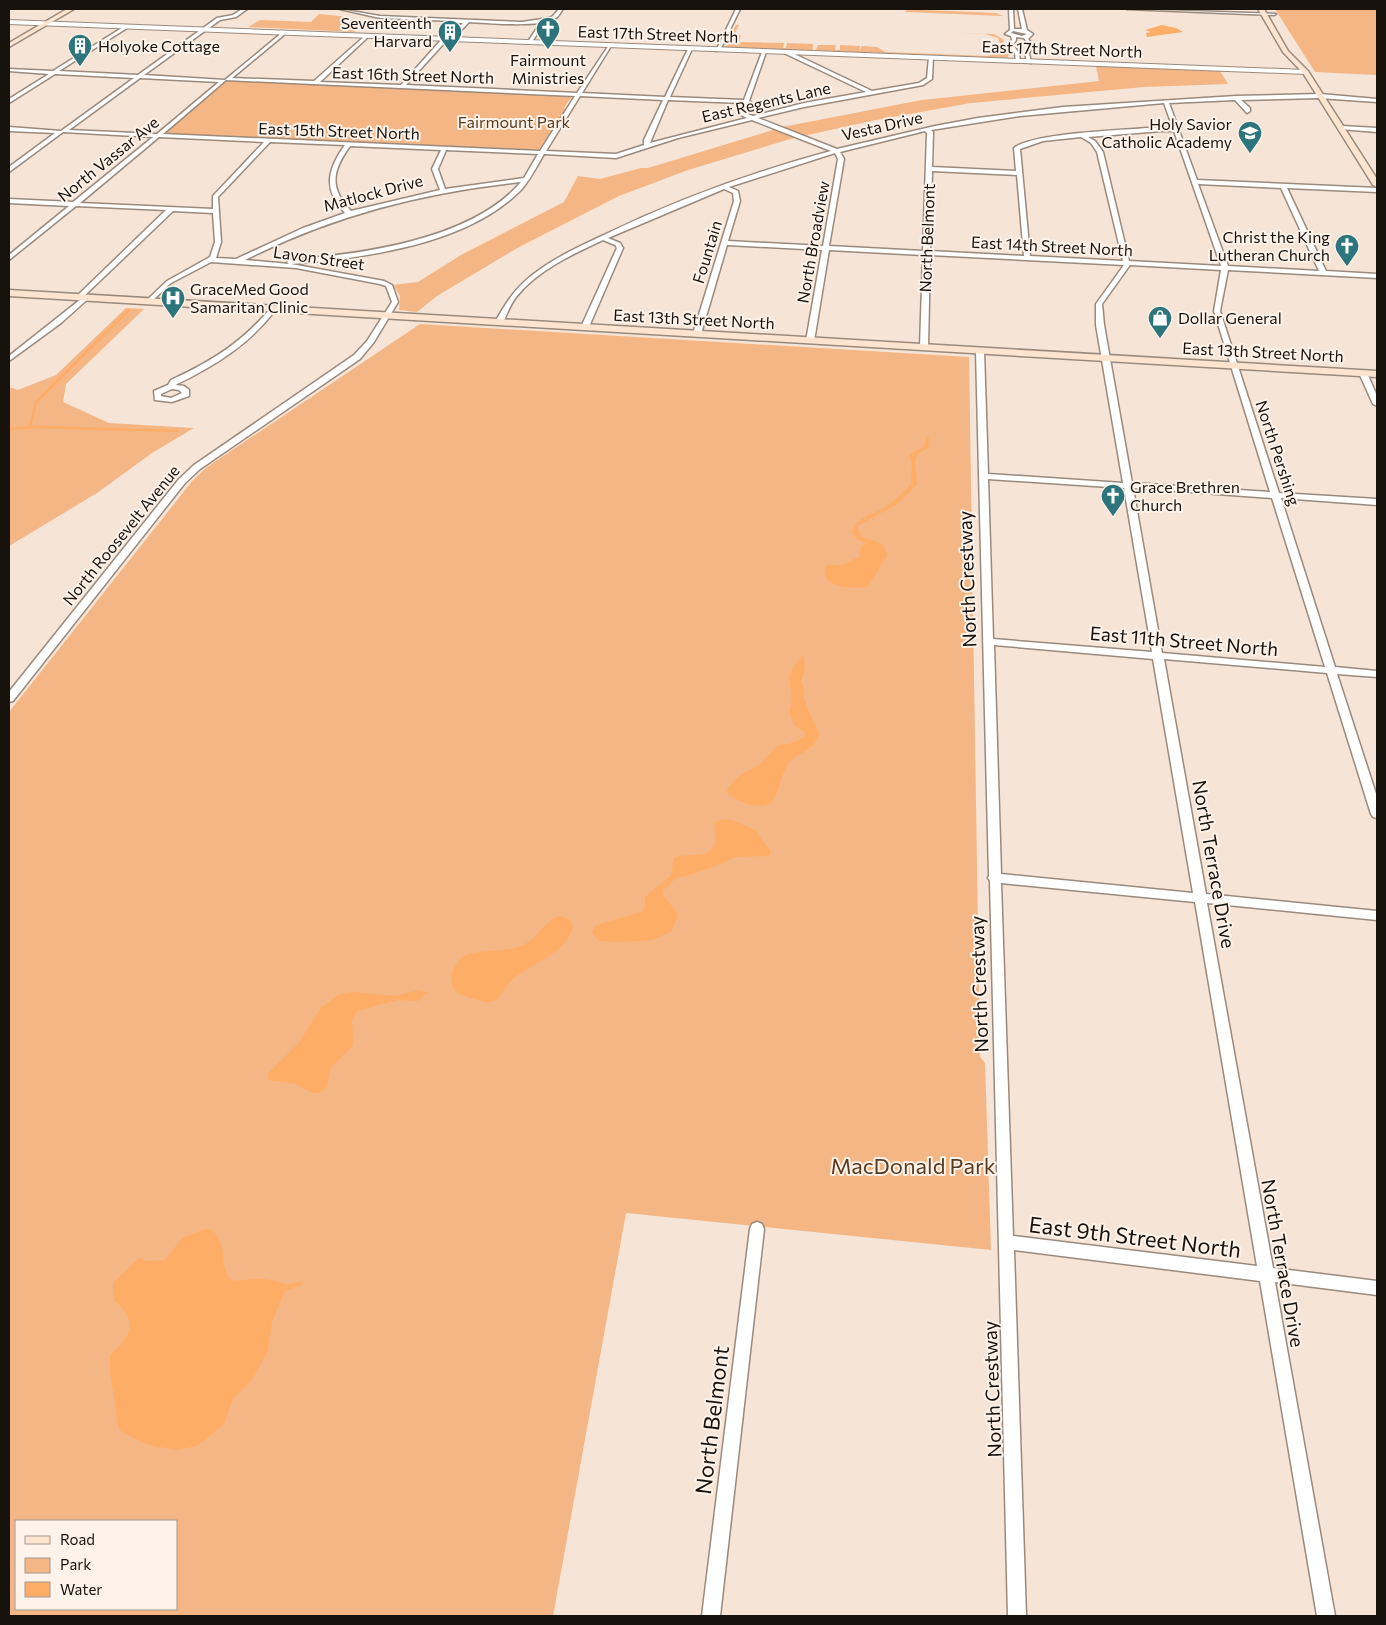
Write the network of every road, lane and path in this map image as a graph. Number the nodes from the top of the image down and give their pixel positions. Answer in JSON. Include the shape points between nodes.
{"nodes":[{"id":1,"x":71,"y":9,"type":"edge"},
{"id":2,"x":245,"y":9,"type":"edge"},
{"id":3,"x":342,"y":9,"type":"edge"},
{"id":4,"x":561,"y":9,"type":"edge"},
{"id":5,"x":738,"y":9,"type":"edge"},
{"id":6,"x":1011,"y":9,"type":"edge"},
{"id":7,"x":1020,"y":9,"type":"edge"},
{"id":8,"x":1129,"y":9,"type":"edge"},
{"id":9,"x":1194,"y":9,"type":"edge"},
{"id":10,"x":1263,"y":11,"type":"edge"},
{"id":11,"x":1273,"y":11,"type":"edge"},
{"id":12,"x":215,"y":14,"type":"dead end"},
{"id":13,"x":219,"y":19,"type":"junction"},
{"id":14,"x":463,"y":20,"type":"junction"},
{"id":15,"x":1278,"y":21,"type":"dead end"},
{"id":16,"x":9,"y":22,"type":"edge"},
{"id":17,"x":46,"y":24,"type":"junction"},
{"id":18,"x":556,"y":26,"type":"dead end"},
{"id":19,"x":125,"y":27,"type":"junction"},
{"id":20,"x":204,"y":30,"type":"junction"},
{"id":21,"x":283,"y":33,"type":"junction"},
{"id":22,"x":1013,"y":33,"type":"junction"},
{"id":23,"x":1026,"y":34,"type":"junction"},
{"id":24,"x":366,"y":36,"type":"junction"},
{"id":25,"x":445,"y":39,"type":"junction"},
{"id":26,"x":528,"y":42,"type":"junction"},
{"id":27,"x":9,"y":45,"type":"edge"},
{"id":28,"x":608,"y":46,"type":"junction"},
{"id":29,"x":690,"y":49,"type":"junction"},
{"id":30,"x":718,"y":50,"type":"junction"},
{"id":31,"x":764,"y":52,"type":"junction"},
{"id":32,"x":788,"y":53,"type":"junction"},
{"id":33,"x":1299,"y":55,"type":"dead end"},
{"id":34,"x":931,"y":58,"type":"junction"},
{"id":35,"x":1018,"y":61,"type":"junction"},
{"id":36,"x":1029,"y":62,"type":"junction"},
{"id":37,"x":9,"y":70,"type":"edge"},
{"id":38,"x":54,"y":72,"type":"junction"},
{"id":39,"x":1306,"y":72,"type":"junction"},
{"id":40,"x":140,"y":76,"type":"junction"},
{"id":41,"x":225,"y":80,"type":"junction"},
{"id":42,"x":314,"y":84,"type":"junction"},
{"id":43,"x":402,"y":87,"type":"junction"},
{"id":44,"x":870,"y":92,"type":"junction"},
{"id":45,"x":578,"y":95,"type":"junction"},
{"id":46,"x":1320,"y":96,"type":"junction"},
{"id":47,"x":1236,"y":98,"type":"junction"},
{"id":48,"x":667,"y":99,"type":"junction"},
{"id":49,"x":1377,"y":100,"type":"edge"},
{"id":50,"x":9,"y":102,"type":"edge"},
{"id":51,"x":748,"y":102,"type":"junction"},
{"id":52,"x":1166,"y":102,"type":"junction"},
{"id":53,"x":1247,"y":111,"type":"dead end"},
{"id":54,"x":752,"y":118,"type":"junction"},
{"id":55,"x":1342,"y":128,"type":"junction"},
{"id":56,"x":9,"y":130,"type":"edge"},
{"id":57,"x":927,"y":130,"type":"junction"},
{"id":58,"x":1177,"y":130,"type":"junction"},
{"id":59,"x":1377,"y":130,"type":"edge"},
{"id":60,"x":62,"y":132,"type":"junction"},
{"id":61,"x":156,"y":136,"type":"junction"},
{"id":62,"x":1083,"y":136,"type":"junction"},
{"id":63,"x":268,"y":141,"type":"junction"},
{"id":64,"x":348,"y":145,"type":"junction"},
{"id":65,"x":647,"y":146,"type":"junction"},
{"id":66,"x":444,"y":149,"type":"junction"},
{"id":67,"x":836,"y":151,"type":"junction"},
{"id":68,"x":541,"y":154,"type":"junction"},
{"id":69,"x":613,"y":156,"type":"joint"},
{"id":70,"x":930,"y":169,"type":"junction"},
{"id":71,"x":9,"y":170,"type":"edge"},
{"id":72,"x":1018,"y":173,"type":"junction"},
{"id":73,"x":525,"y":180,"type":"junction"},
{"id":74,"x":1195,"y":182,"type":"junction"},
{"id":75,"x":1377,"y":185,"type":"edge"},
{"id":76,"x":723,"y":186,"type":"junction"},
{"id":77,"x":1284,"y":186,"type":"junction"},
{"id":78,"x":442,"y":189,"type":"junction"},
{"id":79,"x":1377,"y":190,"type":"edge"},
{"id":80,"x":9,"y":201,"type":"edge"},
{"id":81,"x":74,"y":204,"type":"junction"},
{"id":82,"x":171,"y":209,"type":"junction"},
{"id":83,"x":215,"y":211,"type":"junction"},
{"id":84,"x":348,"y":212,"type":"junction"},
{"id":85,"x":603,"y":238,"type":"junction"},
{"id":86,"x":725,"y":243,"type":"junction"},
{"id":87,"x":826,"y":248,"type":"junction"},
{"id":88,"x":926,"y":253,"type":"junction"},
{"id":89,"x":9,"y":258,"type":"edge"},
{"id":90,"x":1027,"y":258,"type":"junction"},
{"id":91,"x":210,"y":260,"type":"junction"},
{"id":92,"x":237,"y":261,"type":"junction"},
{"id":93,"x":258,"y":263,"type":"junction"},
{"id":94,"x":1126,"y":264,"type":"junction"},
{"id":95,"x":1225,"y":268,"type":"junction"},
{"id":96,"x":1323,"y":273,"type":"junction"},
{"id":97,"x":1377,"y":276,"type":"edge"},
{"id":98,"x":9,"y":292,"type":"edge"},
{"id":99,"x":83,"y":297,"type":"junction"},
{"id":100,"x":149,"y":301,"type":"junction"},
{"id":101,"x":273,"y":309,"type":"junction"},
{"id":102,"x":388,"y":316,"type":"junction"},
{"id":103,"x":499,"y":322,"type":"junction"},
{"id":104,"x":584,"y":327,"type":"junction"},
{"id":105,"x":697,"y":334,"type":"junction"},
{"id":106,"x":810,"y":341,"type":"junction"},
{"id":107,"x":924,"y":347,"type":"junction"},
{"id":108,"x":980,"y":351,"type":"junction"},
{"id":109,"x":1106,"y":358,"type":"junction"},
{"id":110,"x":9,"y":359,"type":"edge"},
{"id":111,"x":1234,"y":366,"type":"junction"},
{"id":112,"x":1363,"y":373,"type":"junction"},
{"id":113,"x":1377,"y":374,"type":"edge"},
{"id":114,"x":171,"y":387,"type":"dead end"},
{"id":115,"x":1377,"y":404,"type":"edge"},
{"id":116,"x":983,"y":476,"type":"junction"},
{"id":117,"x":1128,"y":485,"type":"junction"},
{"id":118,"x":1276,"y":495,"type":"junction"},
{"id":119,"x":1377,"y":502,"type":"edge"},
{"id":120,"x":988,"y":642,"type":"junction"},
{"id":121,"x":1159,"y":656,"type":"junction"},
{"id":122,"x":1332,"y":670,"type":"junction"},
{"id":123,"x":1377,"y":674,"type":"edge"},
{"id":124,"x":9,"y":699,"type":"edge"},
{"id":125,"x":1377,"y":814,"type":"edge"},
{"id":126,"x":994,"y":878,"type":"junction"},
{"id":127,"x":1201,"y":898,"type":"junction"},
{"id":128,"x":1377,"y":915,"type":"edge"},
{"id":129,"x":757,"y":1229,"type":"dead end"},
{"id":130,"x":1006,"y":1242,"type":"junction"},
{"id":131,"x":1266,"y":1274,"type":"junction"},
{"id":132,"x":1377,"y":1288,"type":"edge"},
{"id":133,"x":711,"y":1616,"type":"edge"},
{"id":134,"x":1017,"y":1616,"type":"edge"},
{"id":135,"x":1326,"y":1616,"type":"edge"}],
"edges":[{"from":1,"to":17,"type":"main road"},
{"from":2,"to":13,"type":"street","via":[[234,16]]},
{"from":3,"to":14,"type":"street","via":[[375,17]]},
{"from":4,"to":14,"type":"street","via":[[552,18],[536,22]]},
{"from":5,"to":30,"type":"street"},
{"from":6,"to":22,"type":"street"},
{"from":7,"to":23,"type":"street"},
{"from":8,"to":10,"type":"street"},
{"from":9,"to":10,"type":"street"},
{"from":10,"to":11,"type":"street"},
{"from":10,"to":39,"type":"main road","via":[[1287,54],[1299,69]]},
{"from":11,"to":15,"type":"main road"},
{"from":12,"to":13,"type":"street"},
{"from":13,"to":20,"type":"street"},
{"from":14,"to":25,"type":"street","via":[[467,22],[453,36]]},
{"from":16,"to":17,"type":"street","name":"East 17th Street North"},
{"from":17,"to":19,"type":"street","name":"East 17th Street North"},
{"from":17,"to":27,"type":"main road"},
{"from":18,"to":26,"type":"street","via":[[541,26]]},
{"from":19,"to":20,"type":"street","name":"East 17th Street North"},
{"from":19,"to":38,"type":"street"},
{"from":20,"to":21,"type":"street","name":"East 17th Street North"},
{"from":20,"to":40,"type":"street"},
{"from":21,"to":24,"type":"street","name":"East 17th Street North"},
{"from":21,"to":41,"type":"street","name":"North Vassar Ave"},
{"from":22,"to":23,"type":"street"},
{"from":22,"to":35,"type":"street","via":[[1014,40],[1010,45],[1017,53]]},
{"from":23,"to":36,"type":"street","via":[[1026,40],[1032,46],[1027,53]]},
{"from":24,"to":25,"type":"street","name":"East 17th Street North"},
{"from":24,"to":42,"type":"street"},
{"from":25,"to":26,"type":"street","name":"East 17th Street North"},
{"from":25,"to":43,"type":"street"},
{"from":26,"to":28,"type":"street","name":"East 17th Street North"},
{"from":28,"to":29,"type":"street","name":"East 17th Street North"},
{"from":28,"to":45,"type":"street"},
{"from":29,"to":30,"type":"street","name":"East 17th Street North"},
{"from":29,"to":48,"type":"street"},
{"from":30,"to":31,"type":"street","name":"East 17th Street North"},
{"from":31,"to":32,"type":"street","name":"East 17th Street North"},
{"from":31,"to":51,"type":"street"},
{"from":32,"to":34,"type":"street","name":"East 17th Street North"},
{"from":32,"to":44,"type":"street"},
{"from":33,"to":39,"type":"main road","via":[[1308,69]]},
{"from":34,"to":35,"type":"street","name":"East 17th Street North"},
{"from":34,"to":44,"type":"street","name":"East Regents Lane","via":[[927,82]]},
{"from":35,"to":36,"type":"street","name":"East 17th Street North"},
{"from":36,"to":39,"type":"street","name":"East 17th Street North"},
{"from":37,"to":38,"type":"street","name":"East 16th Street North"},
{"from":38,"to":40,"type":"street","name":"East 16th Street North"},
{"from":38,"to":50,"type":"street"},
{"from":39,"to":46,"type":"main road"},
{"from":40,"to":41,"type":"street","name":"East 16th Street North"},
{"from":40,"to":60,"type":"street"},
{"from":41,"to":42,"type":"street","name":"East 16th Street North"},
{"from":41,"to":61,"type":"street","name":"North Vassar Ave"},
{"from":42,"to":43,"type":"street","name":"East 16th Street North"},
{"from":43,"to":45,"type":"street","name":"East 16th Street North"},
{"from":44,"to":54,"type":"street","name":"East Regents Lane"},
{"from":45,"to":48,"type":"street","name":"East 16th Street North"},
{"from":45,"to":68,"type":"street"},
{"from":46,"to":47,"type":"street","name":"Vesta Drive"},
{"from":46,"to":49,"type":"street","name":"Vesta Drive"},
{"from":46,"to":55,"type":"main road"},
{"from":47,"to":52,"type":"street","name":"Vesta Drive"},
{"from":47,"to":53,"type":"street"},
{"from":48,"to":51,"type":"street","name":"East 16th Street North"},
{"from":48,"to":65,"type":"street"},
{"from":51,"to":54,"type":"street","via":[[742,114]]},
{"from":52,"to":57,"type":"street","name":"Vesta Drive","via":[[1031,113]]},
{"from":52,"to":58,"type":"street","name":"North Pershing"},
{"from":54,"to":65,"type":"street","name":"East Regents Lane"},
{"from":54,"to":67,"type":"street"},
{"from":55,"to":59,"type":"street"},
{"from":55,"to":75,"type":"main road"},
{"from":56,"to":60,"type":"street","name":"East 15th Street North"},
{"from":57,"to":67,"type":"street","name":"Vesta Drive"},
{"from":57,"to":70,"type":"street","name":"North Belmont","via":[[930,132]]},
{"from":58,"to":62,"type":"street"},
{"from":58,"to":74,"type":"street","name":"North Pershing"},
{"from":60,"to":61,"type":"street","name":"East 15th Street North"},
{"from":60,"to":71,"type":"street"},
{"from":61,"to":63,"type":"street","name":"East 15th Street North"},
{"from":61,"to":81,"type":"street","name":"North Vassar Ave"},
{"from":62,"to":72,"type":"street","via":[[1024,144],[1018,148]]},
{"from":62,"to":94,"type":"street","via":[[1100,152]]},
{"from":63,"to":64,"type":"street","name":"East 15th Street North"},
{"from":63,"to":83,"type":"street","via":[[215,197]]},
{"from":64,"to":66,"type":"street","name":"East 15th Street North"},
{"from":64,"to":84,"type":"street","via":[[337,159],[331,184],[339,205]]},
{"from":65,"to":69,"type":"street","name":"East Regents Lane"},
{"from":66,"to":68,"type":"street","name":"East 15th Street North"},
{"from":66,"to":78,"type":"street","via":[[435,169]]},
{"from":67,"to":76,"type":"street","name":"Vesta Drive"},
{"from":67,"to":87,"type":"street","name":"North Broadview","via":[[841,159]]},
{"from":68,"to":69,"type":"street","name":"East 15th Street North"},
{"from":68,"to":73,"type":"street"},
{"from":70,"to":72,"type":"street"},
{"from":70,"to":88,"type":"street","name":"North Belmont"},
{"from":72,"to":90,"type":"street"},
{"from":73,"to":78,"type":"street","name":"Matlock Drive"},
{"from":73,"to":93,"type":"street","via":[[502,205],[441,234],[362,253]]},
{"from":74,"to":77,"type":"street"},
{"from":74,"to":95,"type":"street","name":"North Pershing"},
{"from":76,"to":85,"type":"street","name":"Vesta Drive"},
{"from":76,"to":86,"type":"street","name":"Fountain","via":[[736,192],[738,197]]},
{"from":77,"to":79,"type":"street"},
{"from":77,"to":96,"type":"street"},
{"from":78,"to":84,"type":"street","name":"Matlock Drive"},
{"from":80,"to":81,"type":"street"},
{"from":81,"to":82,"type":"street"},
{"from":81,"to":89,"type":"street","name":"North Vassar Ave"},
{"from":82,"to":83,"type":"street"},
{"from":82,"to":99,"type":"street"},
{"from":83,"to":91,"type":"street","via":[[218,242]]},
{"from":84,"to":92,"type":"street","name":"Matlock Drive"},
{"from":85,"to":103,"type":"street","name":"Vesta Drive","via":[[525,283],[515,293]]},
{"from":85,"to":104,"type":"street","via":[[620,248]]},
{"from":86,"to":87,"type":"street","name":"East 14th Street North"},
{"from":86,"to":105,"type":"street","name":"Fountain"},
{"from":87,"to":88,"type":"street","name":"East 14th Street North"},
{"from":87,"to":106,"type":"street","name":"North Broadview"},
{"from":88,"to":90,"type":"street","name":"East 14th Street North"},
{"from":88,"to":107,"type":"street","name":"North Belmont"},
{"from":90,"to":94,"type":"street","name":"East 14th Street North"},
{"from":91,"to":92,"type":"street","name":"Lavon Street"},
{"from":91,"to":100,"type":"street","via":[[169,282]]},
{"from":92,"to":93,"type":"street","name":"Lavon Street"},
{"from":93,"to":102,"type":"street","name":"Lavon Street","via":[[354,276],[389,285],[395,302]]},
{"from":94,"to":95,"type":"street","name":"East 14th Street North"},
{"from":94,"to":109,"type":"street","name":"North Terrace Drive","via":[[1099,304]]},
{"from":95,"to":96,"type":"street","name":"East 14th Street North"},
{"from":95,"to":111,"type":"street","name":"North Pershing","via":[[1217,311]]},
{"from":96,"to":97,"type":"street","name":"East 14th Street North"},
{"from":98,"to":99,"type":"main road","name":"East 13th Street North"},
{"from":99,"to":100,"type":"main road","name":"East 13th Street North"},
{"from":99,"to":110,"type":"street","via":[[64,319]]},
{"from":100,"to":101,"type":"main road","name":"East 13th Street North"},
{"from":101,"to":102,"type":"main road","name":"East 13th Street North"},
{"from":101,"to":114,"type":"street","via":[[238,348],[174,382]]},
{"from":102,"to":103,"type":"main road","name":"East 13th Street North"},
{"from":102,"to":124,"type":"street","name":"North Roosevelt Avenue","via":[[357,357],[197,467],[182,481]]},
{"from":103,"to":104,"type":"main road","name":"East 13th Street North"},
{"from":104,"to":105,"type":"main road","name":"East 13th Street North"},
{"from":105,"to":106,"type":"main road","name":"East 13th Street North"},
{"from":106,"to":107,"type":"main road","name":"East 13th Street North"},
{"from":107,"to":108,"type":"main road","name":"East 13th Street North"},
{"from":108,"to":109,"type":"main road","name":"East 13th Street North"},
{"from":108,"to":116,"type":"street","name":"North Crestway"},
{"from":109,"to":111,"type":"main road","name":"East 13th Street North"},
{"from":109,"to":117,"type":"street","name":"North Terrace Drive"},
{"from":111,"to":112,"type":"main road","name":"East 13th Street North"},
{"from":111,"to":118,"type":"street","name":"North Pershing"},
{"from":112,"to":113,"type":"main road","name":"East 13th Street North"},
{"from":112,"to":115,"type":"street"},
{"from":116,"to":117,"type":"street"},
{"from":116,"to":120,"type":"street","name":"North Crestway"},
{"from":117,"to":118,"type":"street"},
{"from":117,"to":121,"type":"street","name":"North Terrace Drive"},
{"from":118,"to":119,"type":"street"},
{"from":118,"to":122,"type":"street","name":"North Pershing"},
{"from":120,"to":121,"type":"street","name":"East 11th Street North"},
{"from":120,"to":126,"type":"street","name":"North Crestway"},
{"from":121,"to":122,"type":"street","name":"East 11th Street North"},
{"from":121,"to":127,"type":"street","name":"North Terrace Drive"},
{"from":122,"to":123,"type":"street","name":"East 11th Street North"},
{"from":122,"to":125,"type":"street","name":"North Pershing"},
{"from":126,"to":127,"type":"street"},
{"from":126,"to":130,"type":"street","name":"North Crestway"},
{"from":127,"to":128,"type":"street"},
{"from":127,"to":131,"type":"street","name":"North Terrace Drive"},
{"from":129,"to":133,"type":"street","name":"North Belmont"},
{"from":130,"to":131,"type":"street","name":"East 9th Street North"},
{"from":130,"to":134,"type":"street","name":"North Crestway"},
{"from":131,"to":132,"type":"street","name":"East 9th Street North"},
{"from":131,"to":135,"type":"street","name":"North Terrace Drive"}]}
